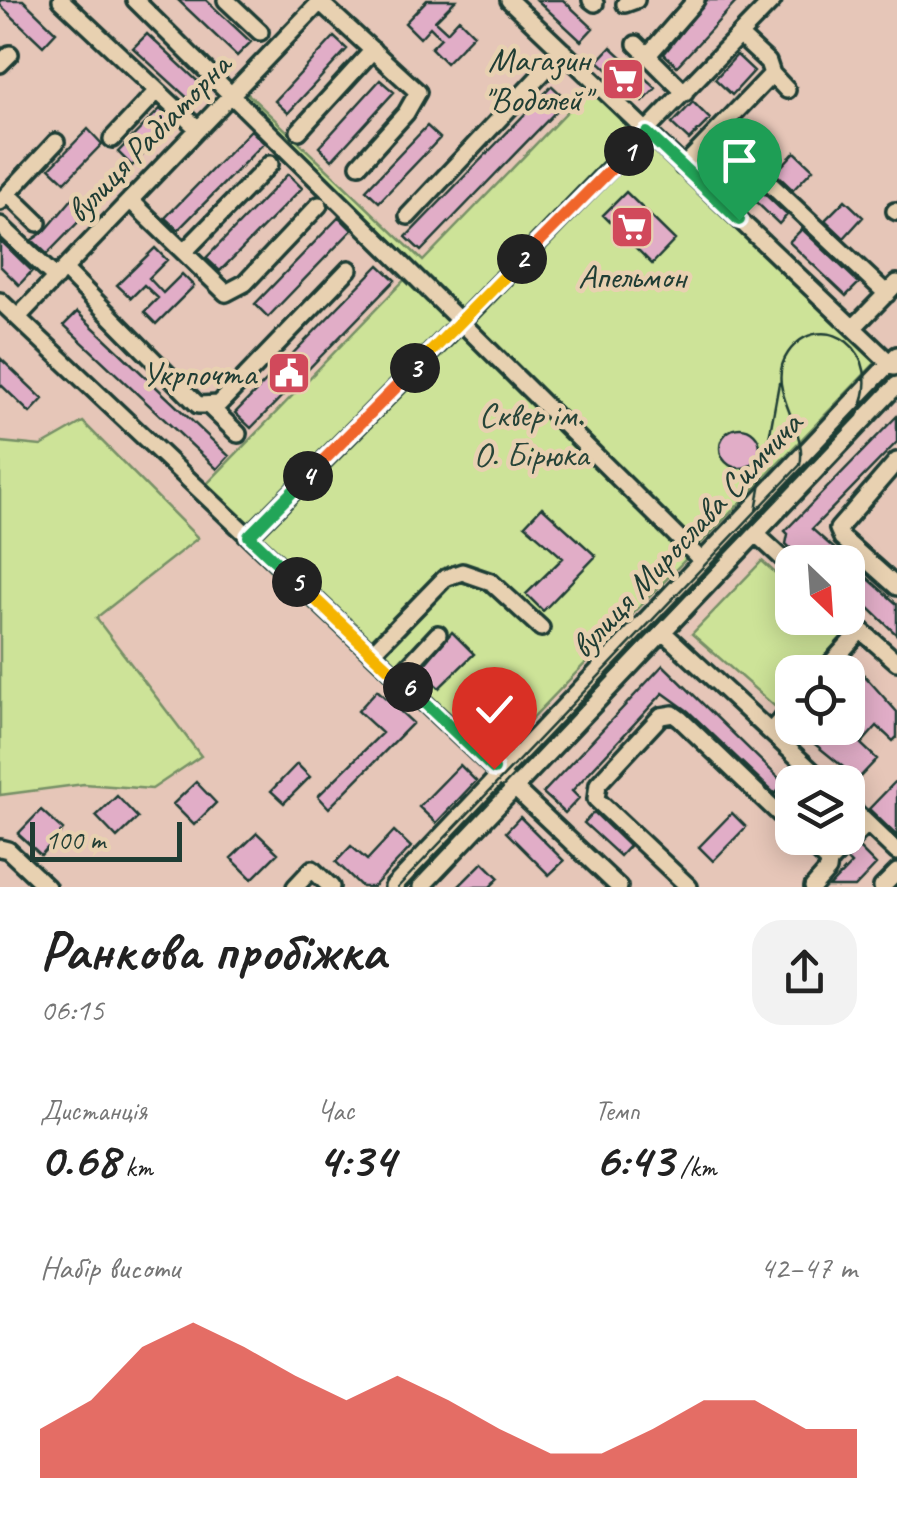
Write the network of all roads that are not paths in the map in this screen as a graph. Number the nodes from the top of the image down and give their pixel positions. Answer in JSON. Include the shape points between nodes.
{"nodes":[{"id":1,"x":61,"y":0,"type":"edge"},
{"id":2,"x":135,"y":0,"type":"edge"},
{"id":3,"x":226,"y":0,"type":"edge"},
{"id":4,"x":509,"y":0,"type":"edge"},
{"id":5,"x":696,"y":0,"type":"edge"},
{"id":6,"x":321,"y":1,"type":"edge"},
{"id":7,"x":770,"y":1,"type":"edge"},
{"id":8,"x":260,"y":32,"type":"dead end"},
{"id":9,"x":740,"y":36,"type":"junction"},
{"id":10,"x":373,"y":50,"type":"junction"},
{"id":11,"x":563,"y":51,"type":"junction"},
{"id":12,"x":772,"y":74,"type":"junction"},
{"id":13,"x":786,"y":90,"type":"dead end"},
{"id":14,"x":158,"y":91,"type":"junction"},
{"id":15,"x":232,"y":92,"type":"junction"},
{"id":16,"x":684,"y":93,"type":"junction"},
{"id":17,"x":198,"y":128,"type":"junction"},
{"id":18,"x":299,"y":131,"type":"dead end"},
{"id":19,"x":647,"y":133,"type":"junction"},
{"id":20,"x":716,"y":133,"type":"junction"},
{"id":21,"x":112,"y":139,"type":"dead end"},
{"id":22,"x":56,"y":142,"type":"dead end"},
{"id":23,"x":270,"y":164,"type":"dead end"},
{"id":24,"x":358,"y":164,"type":"dead end"},
{"id":25,"x":683,"y":167,"type":"junction"},
{"id":26,"x":4,"y":198,"type":"edge"},
{"id":27,"x":130,"y":200,"type":"junction"},
{"id":28,"x":319,"y":205,"type":"dead end"},
{"id":29,"x":408,"y":216,"type":"dead end"},
{"id":30,"x":38,"y":223,"type":"dead end"},
{"id":31,"x":0,"y":224,"type":"edge"},
{"id":32,"x":184,"y":252,"type":"junction"},
{"id":33,"x":348,"y":269,"type":"dead end"},
{"id":34,"x":60,"y":273,"type":"junction"},
{"id":35,"x":892,"y":289,"type":"edge"},
{"id":36,"x":0,"y":301,"type":"edge"},
{"id":37,"x":18,"y":318,"type":"junction"},
{"id":38,"x":461,"y":322,"type":"junction"},
{"id":39,"x":853,"y":328,"type":"junction"},
{"id":40,"x":894,"y":362,"type":"edge"},
{"id":41,"x":897,"y":385,"type":"edge"},
{"id":42,"x":210,"y":407,"type":"junction"},
{"id":43,"x":238,"y":434,"type":"dead end"},
{"id":44,"x":897,"y":461,"type":"edge"},
{"id":45,"x":756,"y":534,"type":"junction"},
{"id":46,"x":249,"y":536,"type":"junction"},
{"id":47,"x":775,"y":551,"type":"edge"},
{"id":48,"x":697,"y":556,"type":"dead end"},
{"id":49,"x":897,"y":588,"type":"edge"},
{"id":50,"x":541,"y":628,"type":"dead end"},
{"id":51,"x":664,"y":632,"type":"junction"},
{"id":52,"x":438,"y":634,"type":"dead end"},
{"id":53,"x":865,"y":634,"type":"edge"},
{"id":54,"x":856,"y":635,"type":"edge"},
{"id":55,"x":372,"y":653,"type":"junction"},
{"id":56,"x":838,"y":655,"type":"edge"},
{"id":57,"x":897,"y":662,"type":"edge"},
{"id":58,"x":398,"y":677,"type":"junction"},
{"id":59,"x":775,"y":726,"type":"edge"},
{"id":60,"x":771,"y":731,"type":"junction"},
{"id":61,"x":806,"y":765,"type":"edge"},
{"id":62,"x":501,"y":775,"type":"junction"},
{"id":63,"x":515,"y":789,"type":"junction"},
{"id":64,"x":775,"y":810,"type":"edge"},
{"id":65,"x":867,"y":824,"type":"joint"},
{"id":66,"x":4,"y":849,"type":"edge"},
{"id":67,"x":897,"y":852,"type":"edge"},
{"id":68,"x":822,"y":855,"type":"edge"},
{"id":69,"x":830,"y":862,"type":"junction"},
{"id":70,"x":897,"y":872,"type":"edge"},
{"id":71,"x":47,"y":887,"type":"edge"},
{"id":72,"x":295,"y":887,"type":"edge"},
{"id":73,"x":331,"y":887,"type":"edge"},
{"id":74,"x":394,"y":887,"type":"edge"},
{"id":75,"x":420,"y":887,"type":"edge"},
{"id":76,"x":618,"y":887,"type":"edge"},
{"id":77,"x":690,"y":887,"type":"edge"},
{"id":78,"x":813,"y":887,"type":"edge"},
{"id":79,"x":882,"y":887,"type":"edge"}],
"edges":[{"from":1,"to":14,"type":"street"},
{"from":2,"to":15,"type":"street"},
{"from":3,"to":8,"type":"street"},
{"from":4,"to":11,"type":"street"},
{"from":5,"to":16,"type":"street","via":[[642,50]]},
{"from":6,"to":10,"type":"street"},
{"from":6,"to":15,"type":"street","name":"вулиця Радіаторна"},
{"from":7,"to":9,"type":"street"},
{"from":9,"to":12,"type":"street"},
{"from":9,"to":16,"type":"street"},
{"from":10,"to":18,"type":"street"},
{"from":10,"to":24,"type":"street","via":[[418,92]]},
{"from":11,"to":19,"type":"street"},
{"from":11,"to":29,"type":"street"},
{"from":12,"to":13,"type":"street"},
{"from":12,"to":20,"type":"street"},
{"from":14,"to":17,"type":"street"},
{"from":14,"to":21,"type":"street"},
{"from":15,"to":17,"type":"street","name":"вулиця Радіаторна"},
{"from":15,"to":38,"type":"street"},
{"from":16,"to":19,"type":"street"},
{"from":17,"to":27,"type":"street","name":"вулиця Радіаторна"},
{"from":19,"to":25,"type":"street"},
{"from":19,"to":38,"type":"street"},
{"from":20,"to":25,"type":"street"},
{"from":20,"to":35,"type":"street"},
{"from":22,"to":26,"type":"street"},
{"from":23,"to":32,"type":"street"},
{"from":25,"to":39,"type":"street"},
{"from":26,"to":30,"type":"street"},
{"from":27,"to":32,"type":"street"},
{"from":27,"to":34,"type":"street","name":"вулиця Радіаторна"},
{"from":28,"to":32,"type":"street","via":[[230,292]]},
{"from":31,"to":34,"type":"street"},
{"from":33,"to":42,"type":"street"},
{"from":34,"to":37,"type":"street","name":"вулиця Радіаторна"},
{"from":34,"to":42,"type":"street","via":[[198,405]]},
{"from":35,"to":39,"type":"street"},
{"from":36,"to":37,"type":"street"},
{"from":37,"to":46,"type":"street"},
{"from":38,"to":46,"type":"street"},
{"from":38,"to":48,"type":"street"},
{"from":39,"to":40,"type":"street"},
{"from":40,"to":62,"type":"street","name":"вулиця Мирослава Симчича"},
{"from":41,"to":45,"type":"street","name":"вулиця Мирослава Симчича"},
{"from":42,"to":43,"type":"street"},
{"from":44,"to":49,"type":"street","via":[[838,529]]},
{"from":45,"to":47,"type":"street"},
{"from":45,"to":51,"type":"street","name":"вулиця Мирослава Симчича"},
{"from":46,"to":55,"type":"street"},
{"from":50,"to":55,"type":"street","via":[[490,582],[462,572],[445,578]]},
{"from":51,"to":60,"type":"street"},
{"from":51,"to":63,"type":"street","name":"вулиця Мирослава Симчича"},
{"from":52,"to":58,"type":"street"},
{"from":53,"to":57,"type":"street"},
{"from":54,"to":56,"type":"street"},
{"from":55,"to":58,"type":"street"},
{"from":58,"to":62,"type":"street"},
{"from":59,"to":60,"type":"street"},
{"from":60,"to":61,"type":"street"},
{"from":62,"to":63,"type":"street"},
{"from":62,"to":74,"type":"street","name":"вулиця Мирослава Симчича"},
{"from":63,"to":75,"type":"street","name":"вулиця Мирослава Симчича"},
{"from":63,"to":76,"type":"street"},
{"from":64,"to":77,"type":"street","via":[[680,719],[661,716],[598,784],[596,799]]},
{"from":65,"to":67,"type":"street"},
{"from":65,"to":69,"type":"street"},
{"from":66,"to":71,"type":"street"},
{"from":68,"to":69,"type":"street"},
{"from":69,"to":78,"type":"street"},
{"from":70,"to":79,"type":"street"},
{"from":72,"to":73,"type":"street","via":[[312,869]]}]}
